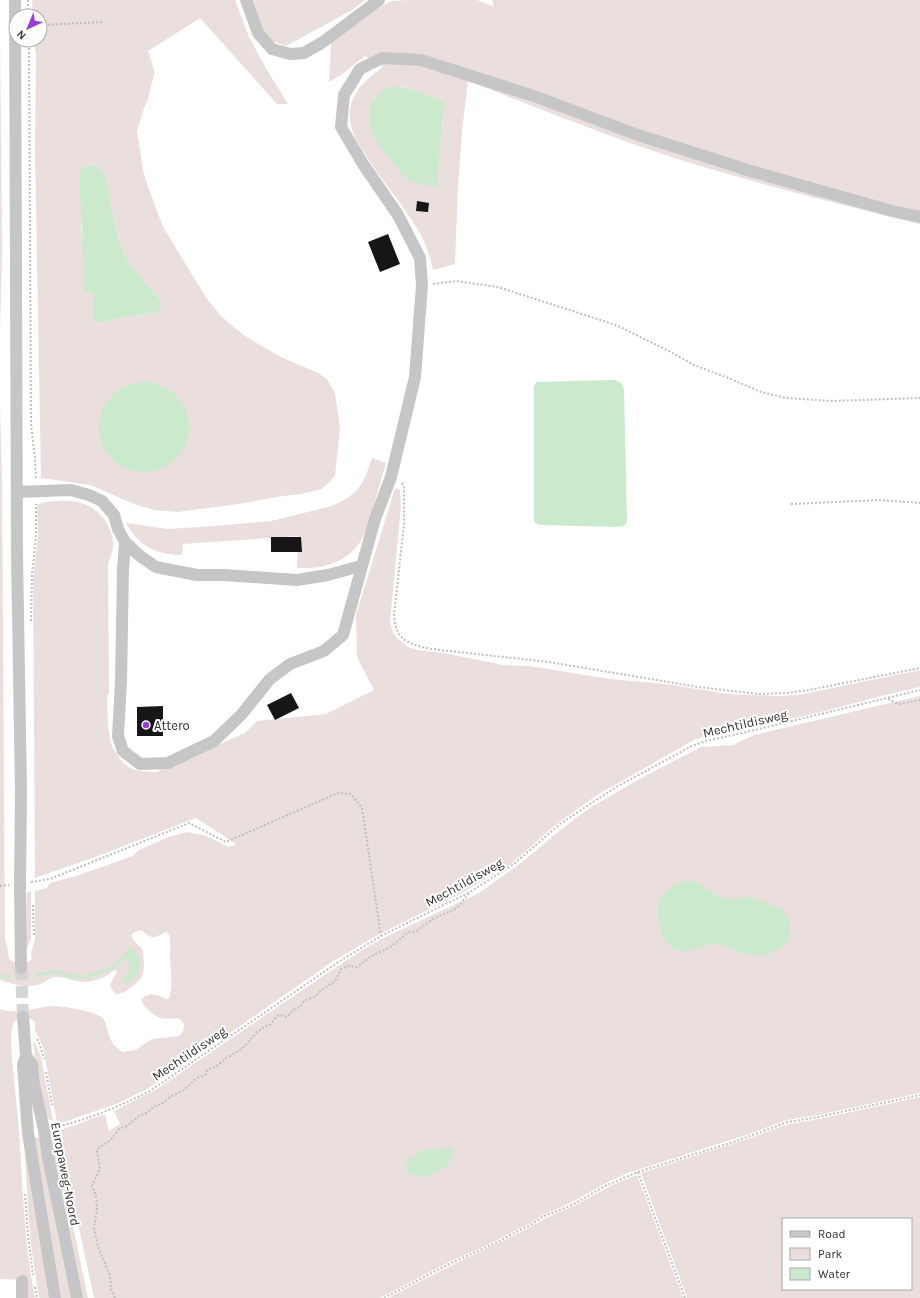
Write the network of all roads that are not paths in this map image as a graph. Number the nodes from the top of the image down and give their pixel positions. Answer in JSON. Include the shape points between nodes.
{"nodes":[{"id":1,"x":15,"y":0,"type":"edge"},
{"id":2,"x":246,"y":0,"type":"edge"},
{"id":3,"x":379,"y":0,"type":"edge"},
{"id":4,"x":920,"y":217,"type":"edge"},
{"id":5,"x":18,"y":492,"type":"junction"},
{"id":6,"x":125,"y":542,"type":"junction"},
{"id":7,"x":361,"y":566,"type":"junction"},
{"id":8,"x":21,"y":968,"type":"tunnel mouth"},
{"id":9,"x":23,"y":1017,"type":"tunnel mouth"},
{"id":10,"x":26,"y":1056,"type":"junction"},
{"id":11,"x":28,"y":1279,"type":"road end"},
{"id":12,"x":22,"y":1298,"type":"edge"},
{"id":13,"x":55,"y":1298,"type":"edge"},
{"id":14,"x":77,"y":1298,"type":"edge"}],
"edges":[{"from":1,"to":5,"type":"street"},
{"from":2,"to":3,"type":"street","via":[[258,33],[272,49],[290,54],[304,53],[323,42]]},
{"from":4,"to":7,"type":"street","via":[[754,172],[421,60],[382,58],[360,69],[344,95],[341,127],[362,164],[398,215],[420,258],[422,285],[414,377],[390,477]]},
{"from":5,"to":6,"type":"street","via":[[71,490],[89,495],[102,502],[114,515]]},
{"from":5,"to":8,"type":"street"},
{"from":6,"to":7,"type":"street","via":[[156,567],[196,575],[298,580]]},
{"from":6,"to":7,"type":"street","via":[[118,736],[123,751],[140,764],[168,762],[214,741],[241,715],[270,678],[290,664],[324,651],[343,635]]},
{"from":9,"to":10,"type":"street","name":"Europaweg-Noord"},
{"from":10,"to":13,"type":"street","name":"Europaweg-Noord","via":[[23,1065],[28,1133]]},
{"from":10,"to":14,"type":"street","name":"Europaweg-Noord","via":[[32,1064],[34,1085]]},
{"from":11,"to":12,"type":"street"}]}
